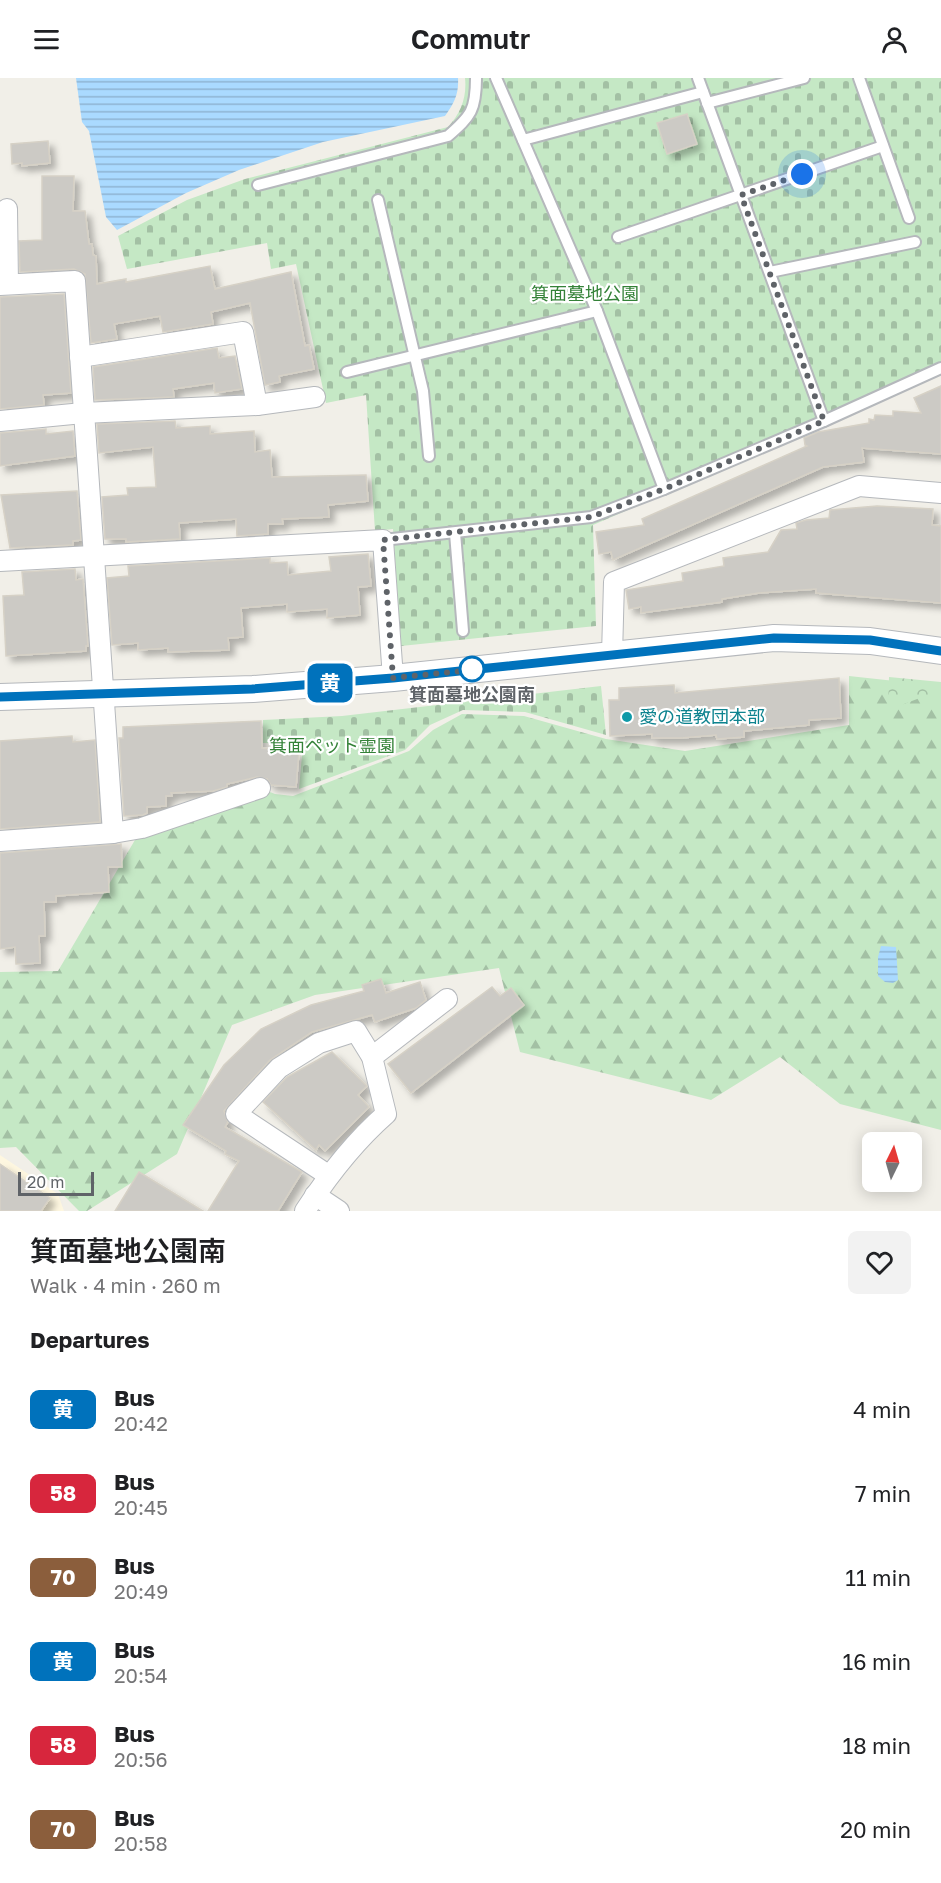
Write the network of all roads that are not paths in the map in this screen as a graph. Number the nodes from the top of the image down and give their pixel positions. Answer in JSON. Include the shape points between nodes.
{"nodes":[{"id":1,"x":476,"y":78,"type":"edge"},
{"id":2,"x":496,"y":78,"type":"edge"},
{"id":3,"x":698,"y":78,"type":"edge"},
{"id":4,"x":804,"y":78,"type":"edge"},
{"id":5,"x":859,"y":78,"type":"edge"},
{"id":6,"x":703,"y":92,"type":"junction"},
{"id":7,"x":707,"y":103,"type":"junction"},
{"id":8,"x":523,"y":140,"type":"junction"},
{"id":9,"x":883,"y":146,"type":"junction"},
{"id":10,"x":258,"y":185,"type":"dead end"},
{"id":11,"x":741,"y":195,"type":"junction"},
{"id":12,"x":378,"y":200,"type":"dead end"},
{"id":13,"x":7,"y":209,"type":"dead end"},
{"id":14,"x":909,"y":218,"type":"dead end"},
{"id":15,"x":618,"y":237,"type":"dead end"},
{"id":16,"x":915,"y":242,"type":"dead end"},
{"id":17,"x":770,"y":272,"type":"junction"},
{"id":18,"x":4,"y":285,"type":"edge"},
{"id":19,"x":597,"y":311,"type":"junction"},
{"id":20,"x":415,"y":356,"type":"junction"},
{"id":21,"x":80,"y":357,"type":"junction"},
{"id":22,"x":941,"y":368,"type":"edge"},
{"id":23,"x":347,"y":372,"type":"dead end"},
{"id":24,"x":315,"y":397,"type":"dead end"},
{"id":25,"x":257,"y":405,"type":"junction"},
{"id":26,"x":82,"y":413,"type":"junction"},
{"id":27,"x":0,"y":421,"type":"edge"},
{"id":28,"x":824,"y":421,"type":"junction"},
{"id":29,"x":429,"y":456,"type":"dead end"},
{"id":30,"x":664,"y":489,"type":"junction"},
{"id":31,"x":941,"y":493,"type":"edge"},
{"id":32,"x":455,"y":533,"type":"junction"},
{"id":33,"x":383,"y":540,"type":"junction"},
{"id":34,"x":93,"y":554,"type":"junction"},
{"id":35,"x":0,"y":561,"type":"edge"},
{"id":36,"x":462,"y":631,"type":"dead end"},
{"id":37,"x":941,"y":651,"type":"edge"},
{"id":38,"x":612,"y":655,"type":"junction"},
{"id":39,"x":393,"y":678,"type":"junction"},
{"id":40,"x":102,"y":694,"type":"junction"},
{"id":41,"x":0,"y":697,"type":"edge"},
{"id":42,"x":260,"y":788,"type":"dead end"},
{"id":43,"x":113,"y":833,"type":"junction"},
{"id":44,"x":0,"y":841,"type":"edge"},
{"id":45,"x":447,"y":999,"type":"dead end"},
{"id":46,"x":372,"y":1057,"type":"junction"},
{"id":47,"x":328,"y":1174,"type":"junction"},
{"id":48,"x":310,"y":1203,"type":"edge"},
{"id":49,"x":339,"y":1211,"type":"edge"}],
"edges":[{"from":1,"to":10,"type":"lane","via":[[470,117],[448,136]]},
{"from":2,"to":8,"type":"lane"},
{"from":3,"to":6,"type":"lane"},
{"from":4,"to":7,"type":"lane"},
{"from":5,"to":9,"type":"lane"},
{"from":6,"to":7,"type":"lane"},
{"from":6,"to":8,"type":"lane"},
{"from":7,"to":11,"type":"lane"},
{"from":8,"to":19,"type":"lane"},
{"from":9,"to":11,"type":"lane"},
{"from":9,"to":14,"type":"lane"},
{"from":11,"to":15,"type":"lane"},
{"from":11,"to":17,"type":"lane"},
{"from":12,"to":20,"type":"lane"},
{"from":13,"to":18,"type":"street"},
{"from":16,"to":17,"type":"lane"},
{"from":17,"to":28,"type":"lane"},
{"from":18,"to":21,"type":"street","via":[[75,281]]},
{"from":19,"to":20,"type":"lane"},
{"from":19,"to":30,"type":"lane"},
{"from":20,"to":23,"type":"lane"},
{"from":20,"to":29,"type":"lane"},
{"from":21,"to":25,"type":"street","via":[[243,332]]},
{"from":21,"to":26,"type":"street"},
{"from":22,"to":28,"type":"lane"},
{"from":24,"to":25,"type":"street"},
{"from":25,"to":26,"type":"street"},
{"from":26,"to":27,"type":"street"},
{"from":26,"to":34,"type":"street"},
{"from":28,"to":30,"type":"lane"},
{"from":30,"to":32,"type":"lane","via":[[591,517]]},
{"from":31,"to":38,"type":"street","via":[[859,486],[614,582]]},
{"from":32,"to":33,"type":"lane"},
{"from":32,"to":36,"type":"lane"},
{"from":33,"to":34,"type":"street"},
{"from":33,"to":39,"type":"street"},
{"from":34,"to":35,"type":"street"},
{"from":34,"to":40,"type":"street"},
{"from":37,"to":38,"type":"street","via":[[870,640],[774,638]]},
{"from":38,"to":39,"type":"street"},
{"from":39,"to":40,"type":"street","via":[[252,689]]},
{"from":40,"to":41,"type":"street"},
{"from":40,"to":43,"type":"street"},
{"from":42,"to":43,"type":"street","via":[[142,828]]},
{"from":43,"to":44,"type":"street"},
{"from":45,"to":46,"type":"street"},
{"from":46,"to":47,"type":"street","via":[[386,1114],[353,1143]]},
{"from":46,"to":47,"type":"street","via":[[356,1031],[319,1043],[279,1068],[236,1114]]},
{"from":47,"to":48,"type":"street"},
{"from":48,"to":49,"type":"street"}]}
